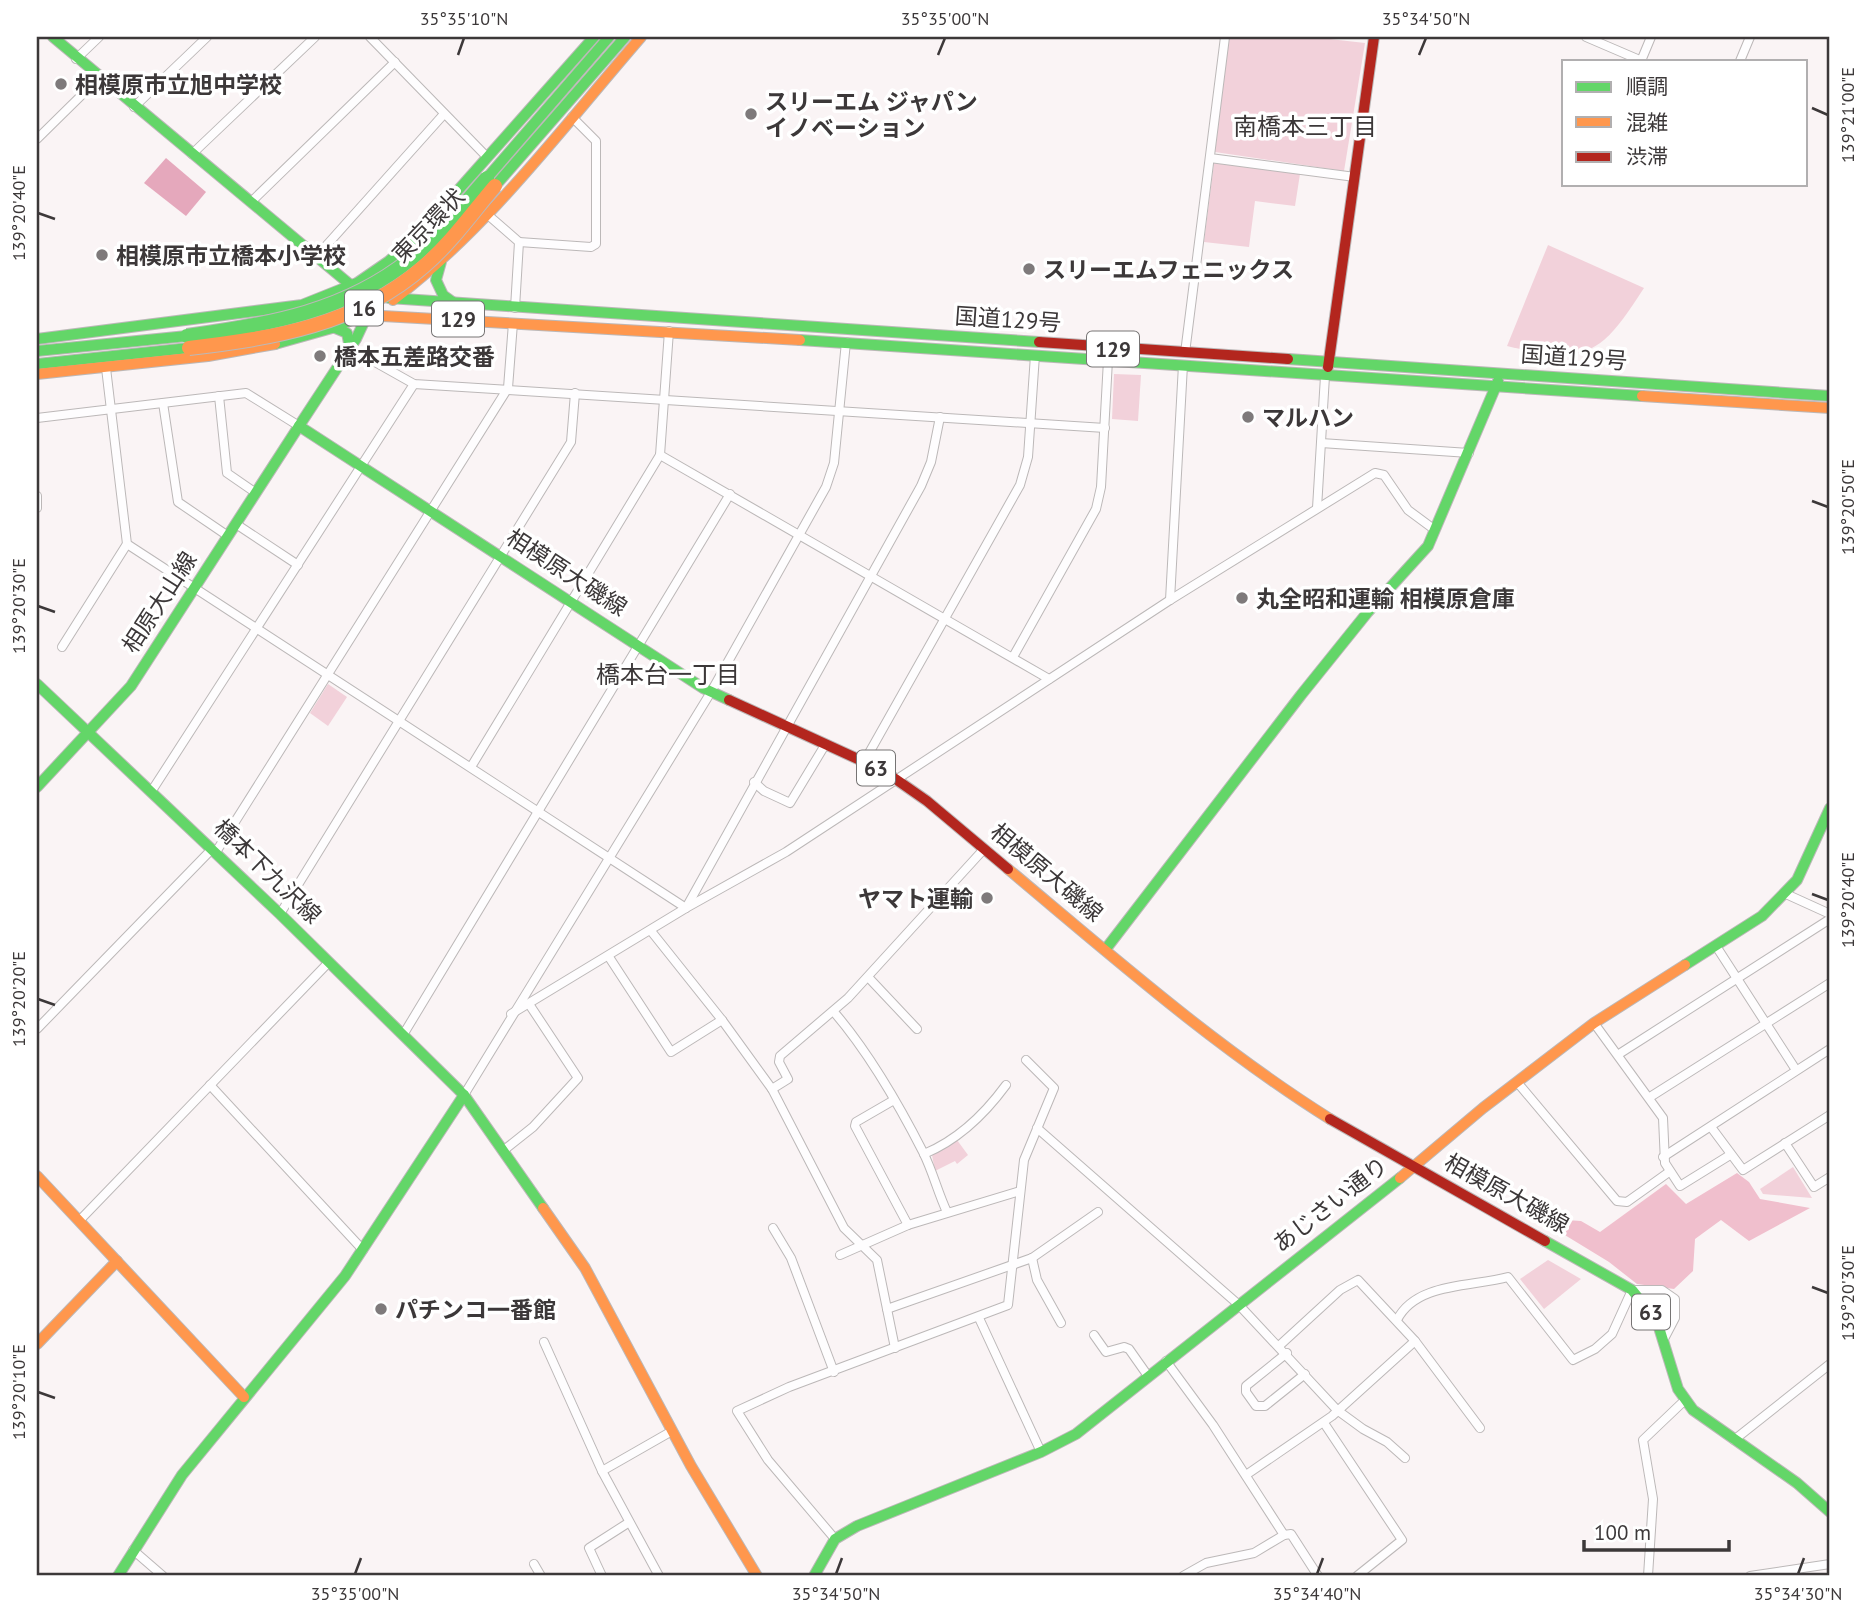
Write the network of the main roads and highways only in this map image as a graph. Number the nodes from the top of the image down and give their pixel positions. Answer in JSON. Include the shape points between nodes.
{"nodes":[{"id":1,"x":53,"y":37,"type":"edge"},
{"id":2,"x":594,"y":37,"type":"edge"},
{"id":3,"x":609,"y":37,"type":"edge"},
{"id":4,"x":625,"y":37,"type":"edge"},
{"id":5,"x":641,"y":37,"type":"edge"},
{"id":6,"x":1374,"y":37,"type":"edge"},
{"id":7,"x":491,"y":182,"type":"junction"},
{"id":8,"x":442,"y":261,"type":"junction"},
{"id":9,"x":353,"y":287,"type":"junction"},
{"id":10,"x":396,"y":299,"type":"junction"},
{"id":11,"x":455,"y":304,"type":"junction"},
{"id":12,"x":380,"y":308,"type":"junction"},
{"id":13,"x":365,"y":315,"type":"junction"},
{"id":14,"x":514,"y":315,"type":"junction"},
{"id":15,"x":403,"y":316,"type":"junction"},
{"id":16,"x":335,"y":328,"type":"junction"},
{"id":17,"x":37,"y":339,"type":"edge"},
{"id":18,"x":188,"y":342,"type":"junction"},
{"id":19,"x":350,"y":348,"type":"junction"},
{"id":20,"x":37,"y":351,"type":"edge"},
{"id":21,"x":1184,"y":359,"type":"junction"},
{"id":22,"x":1330,"y":362,"type":"junction"},
{"id":23,"x":37,"y":364,"type":"edge"},
{"id":24,"x":37,"y":374,"type":"edge"},
{"id":25,"x":1325,"y":376,"type":"junction"},
{"id":26,"x":1498,"y":380,"type":"junction"},
{"id":27,"x":1830,"y":396,"type":"edge"},
{"id":28,"x":1830,"y":408,"type":"edge"},
{"id":29,"x":299,"y":426,"type":"junction"},
{"id":30,"x":37,"y":684,"type":"edge"},
{"id":31,"x":89,"y":734,"type":"junction"},
{"id":32,"x":37,"y":787,"type":"edge"},
{"id":33,"x":1830,"y":808,"type":"edge"},
{"id":34,"x":1105,"y":950,"type":"junction"},
{"id":35,"x":464,"y":1095,"type":"junction"},
{"id":36,"x":1414,"y":1167,"type":"junction"},
{"id":37,"x":37,"y":1176,"type":"edge"},
{"id":38,"x":117,"y":1261,"type":"junction"},
{"id":39,"x":37,"y":1344,"type":"edge"},
{"id":40,"x":244,"y":1397,"type":"junction"},
{"id":41,"x":1830,"y":1512,"type":"edge"},
{"id":42,"x":118,"y":1576,"type":"edge"},
{"id":43,"x":757,"y":1576,"type":"edge"},
{"id":44,"x":814,"y":1576,"type":"edge"}],
"edges":[{"from":1,"to":9,"type":"main road"},
{"from":2,"to":9,"type":"main road","number":"16","via":[[405,248]]},
{"from":3,"to":7,"type":"main road","name":"東京環状","number":"16"},
{"from":4,"to":7,"type":"main road","name":"東京環状","number":"16"},
{"from":5,"to":8,"type":"main road","via":[[488,215]]},
{"from":6,"to":22,"type":"main road"},
{"from":7,"to":18,"type":"main road","name":"東京環状","number":"16","bridge":true,"via":[[425,265],[371,304],[333,322],[291,334]]},
{"from":8,"to":10,"type":"main road"},
{"from":8,"to":11,"type":"main road","via":[[436,280],[443,295]]},
{"from":9,"to":10,"type":"main road","name":"国道129号","number":"129"},
{"from":9,"to":12,"type":"main road"},
{"from":9,"to":13,"type":"main road"},
{"from":9,"to":17,"type":"main road","number":"16","via":[[311,304],[280,310]]},
{"from":10,"to":11,"type":"main road","name":"国道129号","number":"129"},
{"from":10,"to":12,"type":"main road"},
{"from":11,"to":14,"type":"main road","name":"国道129号","number":"129"},
{"from":12,"to":13,"type":"main road"},
{"from":12,"to":15,"type":"main road"},
{"from":13,"to":15,"type":"main road","name":"国道129号","number":"129"},
{"from":13,"to":16,"type":"main road"},
{"from":13,"to":19,"type":"main road"},
{"from":14,"to":15,"type":"main road","name":"国道129号","number":"129"},
{"from":14,"to":21,"type":"main road","name":"国道129号","number":"129"},
{"from":14,"to":21,"type":"main road","name":"国道129号","number":"129","via":[[669,331],[1108,360]]},
{"from":16,"to":19,"type":"main road","via":[[347,333]]},
{"from":16,"to":24,"type":"main road","via":[[243,352]]},
{"from":18,"to":20,"type":"main road","name":"東京環状","number":"16"},
{"from":18,"to":23,"type":"main road","name":"東京環状","number":"16"},
{"from":19,"to":29,"type":"main road"},
{"from":21,"to":22,"type":"main road","name":"国道129号","number":"129"},
{"from":21,"to":25,"type":"main road","name":"国道129号","number":"129"},
{"from":22,"to":25,"type":"main road"},
{"from":22,"to":26,"type":"main road","name":"国道129号","number":"129"},
{"from":25,"to":26,"type":"main road","name":"国道129号","number":"129"},
{"from":26,"to":27,"type":"main road","name":"国道129号","number":"129"},
{"from":26,"to":28,"type":"main road","name":"国道129号","number":"129"},
{"from":26,"to":34,"type":"main road","via":[[1428,546],[1367,613],[1249,760]]},
{"from":29,"to":31,"type":"main road","name":"相原大山線","via":[[125,695]]},
{"from":29,"to":34,"type":"main road","name":"相模原大磯線","number":"63","via":[[710,692],[896,779]]},
{"from":30,"to":31,"type":"main road","name":"橋本下九沢線"},
{"from":31,"to":32,"type":"main road","name":"相原大山線"},
{"from":31,"to":35,"type":"main road","name":"橋本下九沢線"},
{"from":33,"to":36,"type":"main road","name":"あじさい通り","via":[[1806,864],[1786,894],[1762,916],[1594,1023]]},
{"from":34,"to":36,"type":"main road","name":"相模原大磯線","number":"63","via":[[1268,1080]]},
{"from":35,"to":40,"type":"main road","via":[[323,1307]]},
{"from":35,"to":43,"type":"main road","name":"橋本下九沢線","via":[[585,1268]]},
{"from":36,"to":41,"type":"main road","name":"相模原大磯線","number":"63","via":[[1632,1290],[1649,1308],[1664,1339],[1685,1400]]},
{"from":36,"to":44,"type":"main road","name":"あじさい通り","via":[[1076,1434],[858,1526],[835,1539]]},
{"from":37,"to":38,"type":"main road"},
{"from":38,"to":39,"type":"main road"},
{"from":38,"to":40,"type":"main road"},
{"from":40,"to":42,"type":"main road","via":[[177,1482]]}]}
